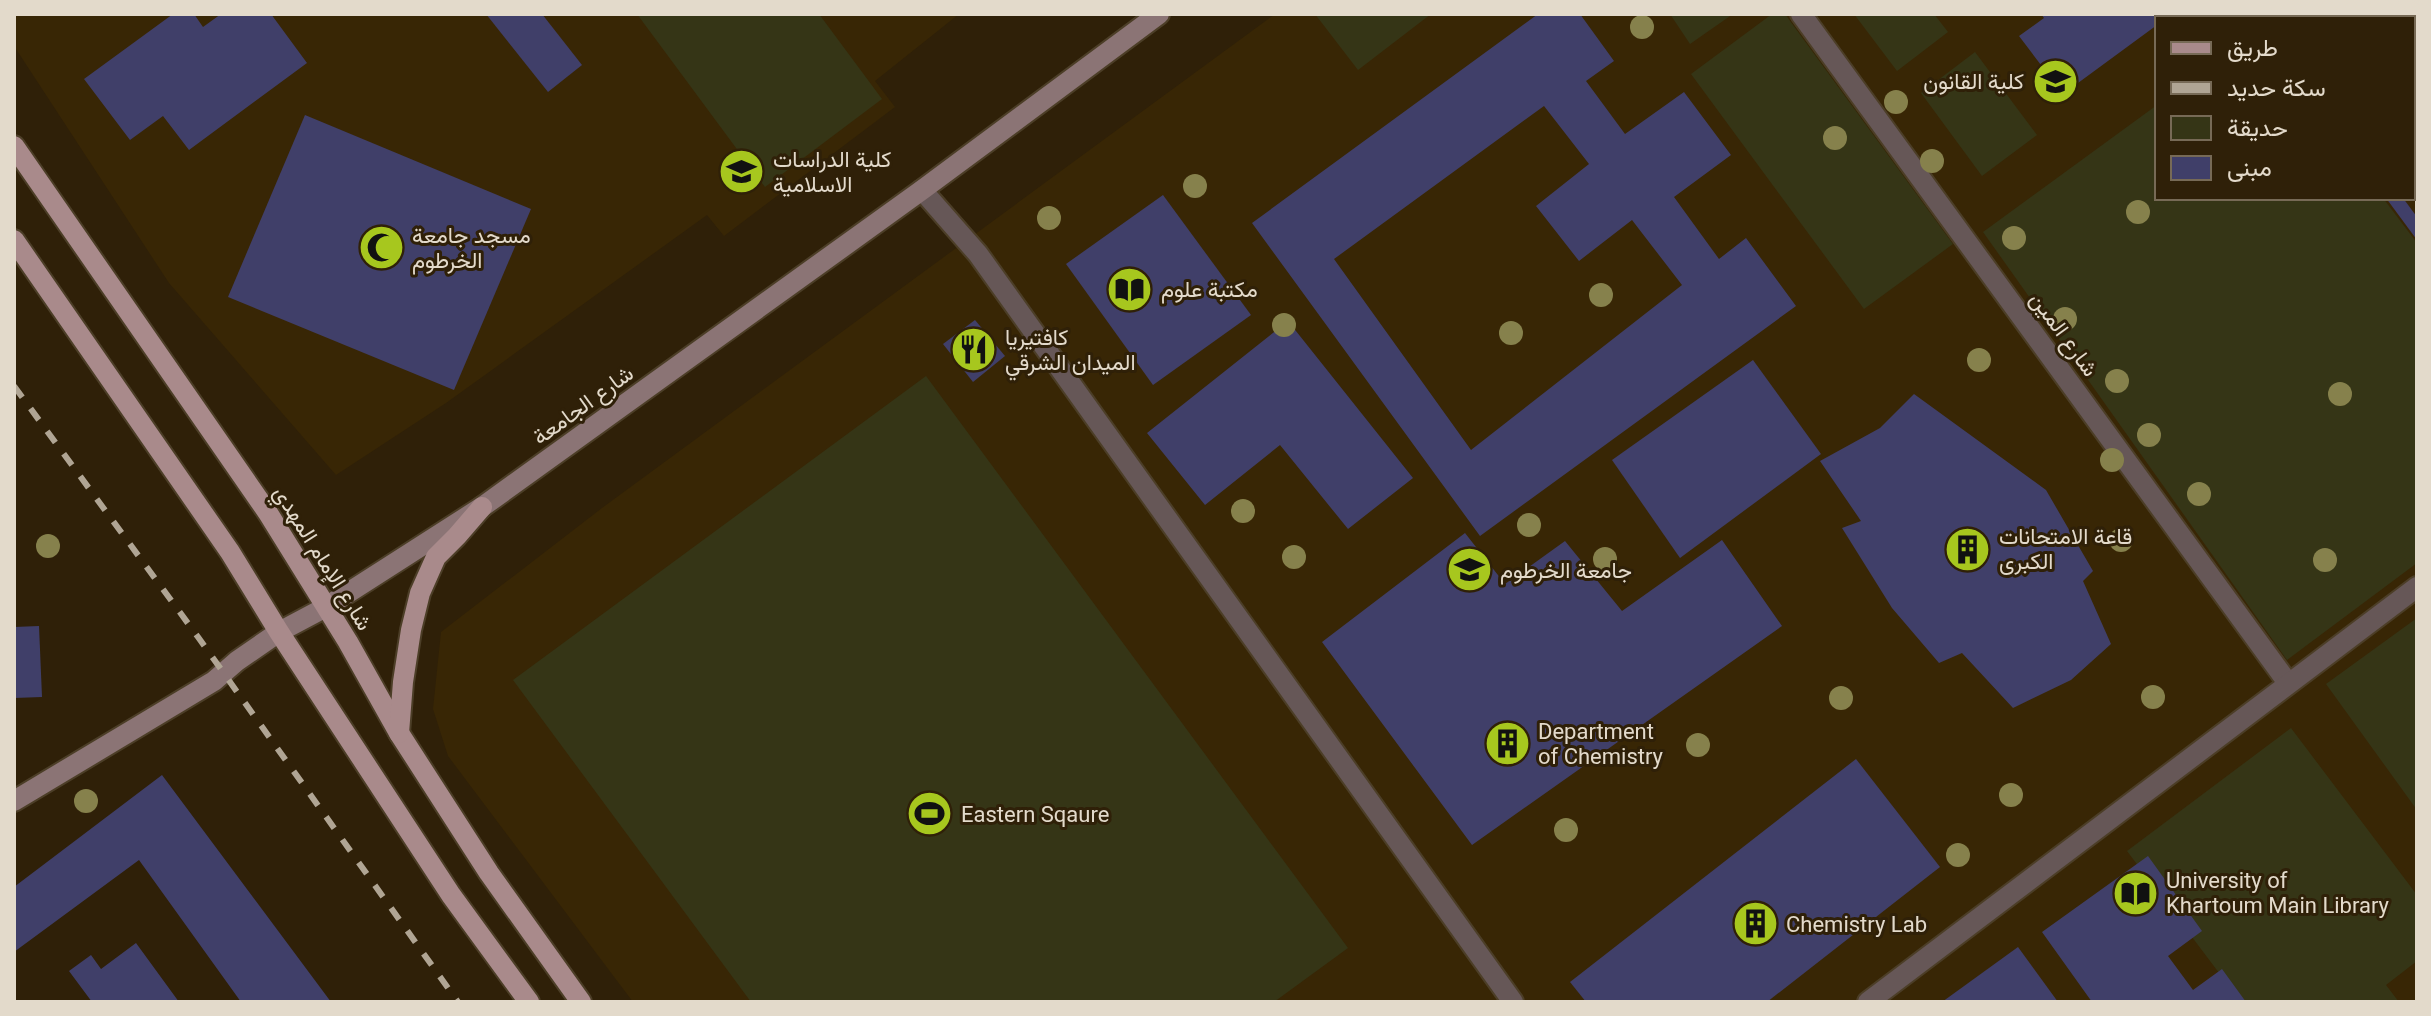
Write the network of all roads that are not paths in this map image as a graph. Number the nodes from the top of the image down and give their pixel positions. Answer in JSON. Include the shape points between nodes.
{"nodes":[{"id":1,"x":1159,"y":14,"type":"edge"},
{"id":2,"x":1801,"y":14,"type":"edge"},
{"id":3,"x":14,"y":146,"type":"edge"},
{"id":4,"x":922,"y":190,"type":"junction"},
{"id":5,"x":14,"y":240,"type":"edge"},
{"id":6,"x":482,"y":507,"type":"junction"},
{"id":7,"x":2417,"y":587,"type":"edge"},
{"id":8,"x":326,"y":607,"type":"junction"},
{"id":9,"x":279,"y":632,"type":"junction"},
{"id":10,"x":2288,"y":683,"type":"junction"},
{"id":11,"x":399,"y":733,"type":"junction"},
{"id":12,"x":14,"y":801,"type":"edge"},
{"id":13,"x":529,"y":1002,"type":"edge"},
{"id":14,"x":581,"y":1002,"type":"edge"},
{"id":15,"x":1513,"y":1002,"type":"edge"},
{"id":16,"x":1868,"y":1002,"type":"edge"}],
"edges":[{"from":1,"to":4,"type":"main road","name":"شارع الجامعة"},
{"from":2,"to":10,"type":"lane","name":"شارع المين"},
{"from":3,"to":8,"type":"main road","name":"شارع الإمام المهدي","via":[[268,513]]},
{"from":4,"to":6,"type":"main road","name":"شارع الجامعة"},
{"from":4,"to":15,"type":"lane","via":[[978,254]]},
{"from":5,"to":9,"type":"main road","via":[[230,552]]},
{"from":6,"to":8,"type":"main road","name":"شارع الجامعة"},
{"from":6,"to":11,"type":"main road","via":[[436,557],[420,593]]},
{"from":7,"to":10,"type":"lane"},
{"from":8,"to":9,"type":"main road","name":"شارع الجامعة"},
{"from":8,"to":11,"type":"main road","name":"شارع الإمام المهدي"},
{"from":9,"to":12,"type":"main road","name":"شارع الجامعة","via":[[214,681]]},
{"from":9,"to":13,"type":"main road","via":[[451,895]]},
{"from":10,"to":16,"type":"lane"},
{"from":11,"to":14,"type":"main road","name":"شارع الإمام المهدي"}]}
